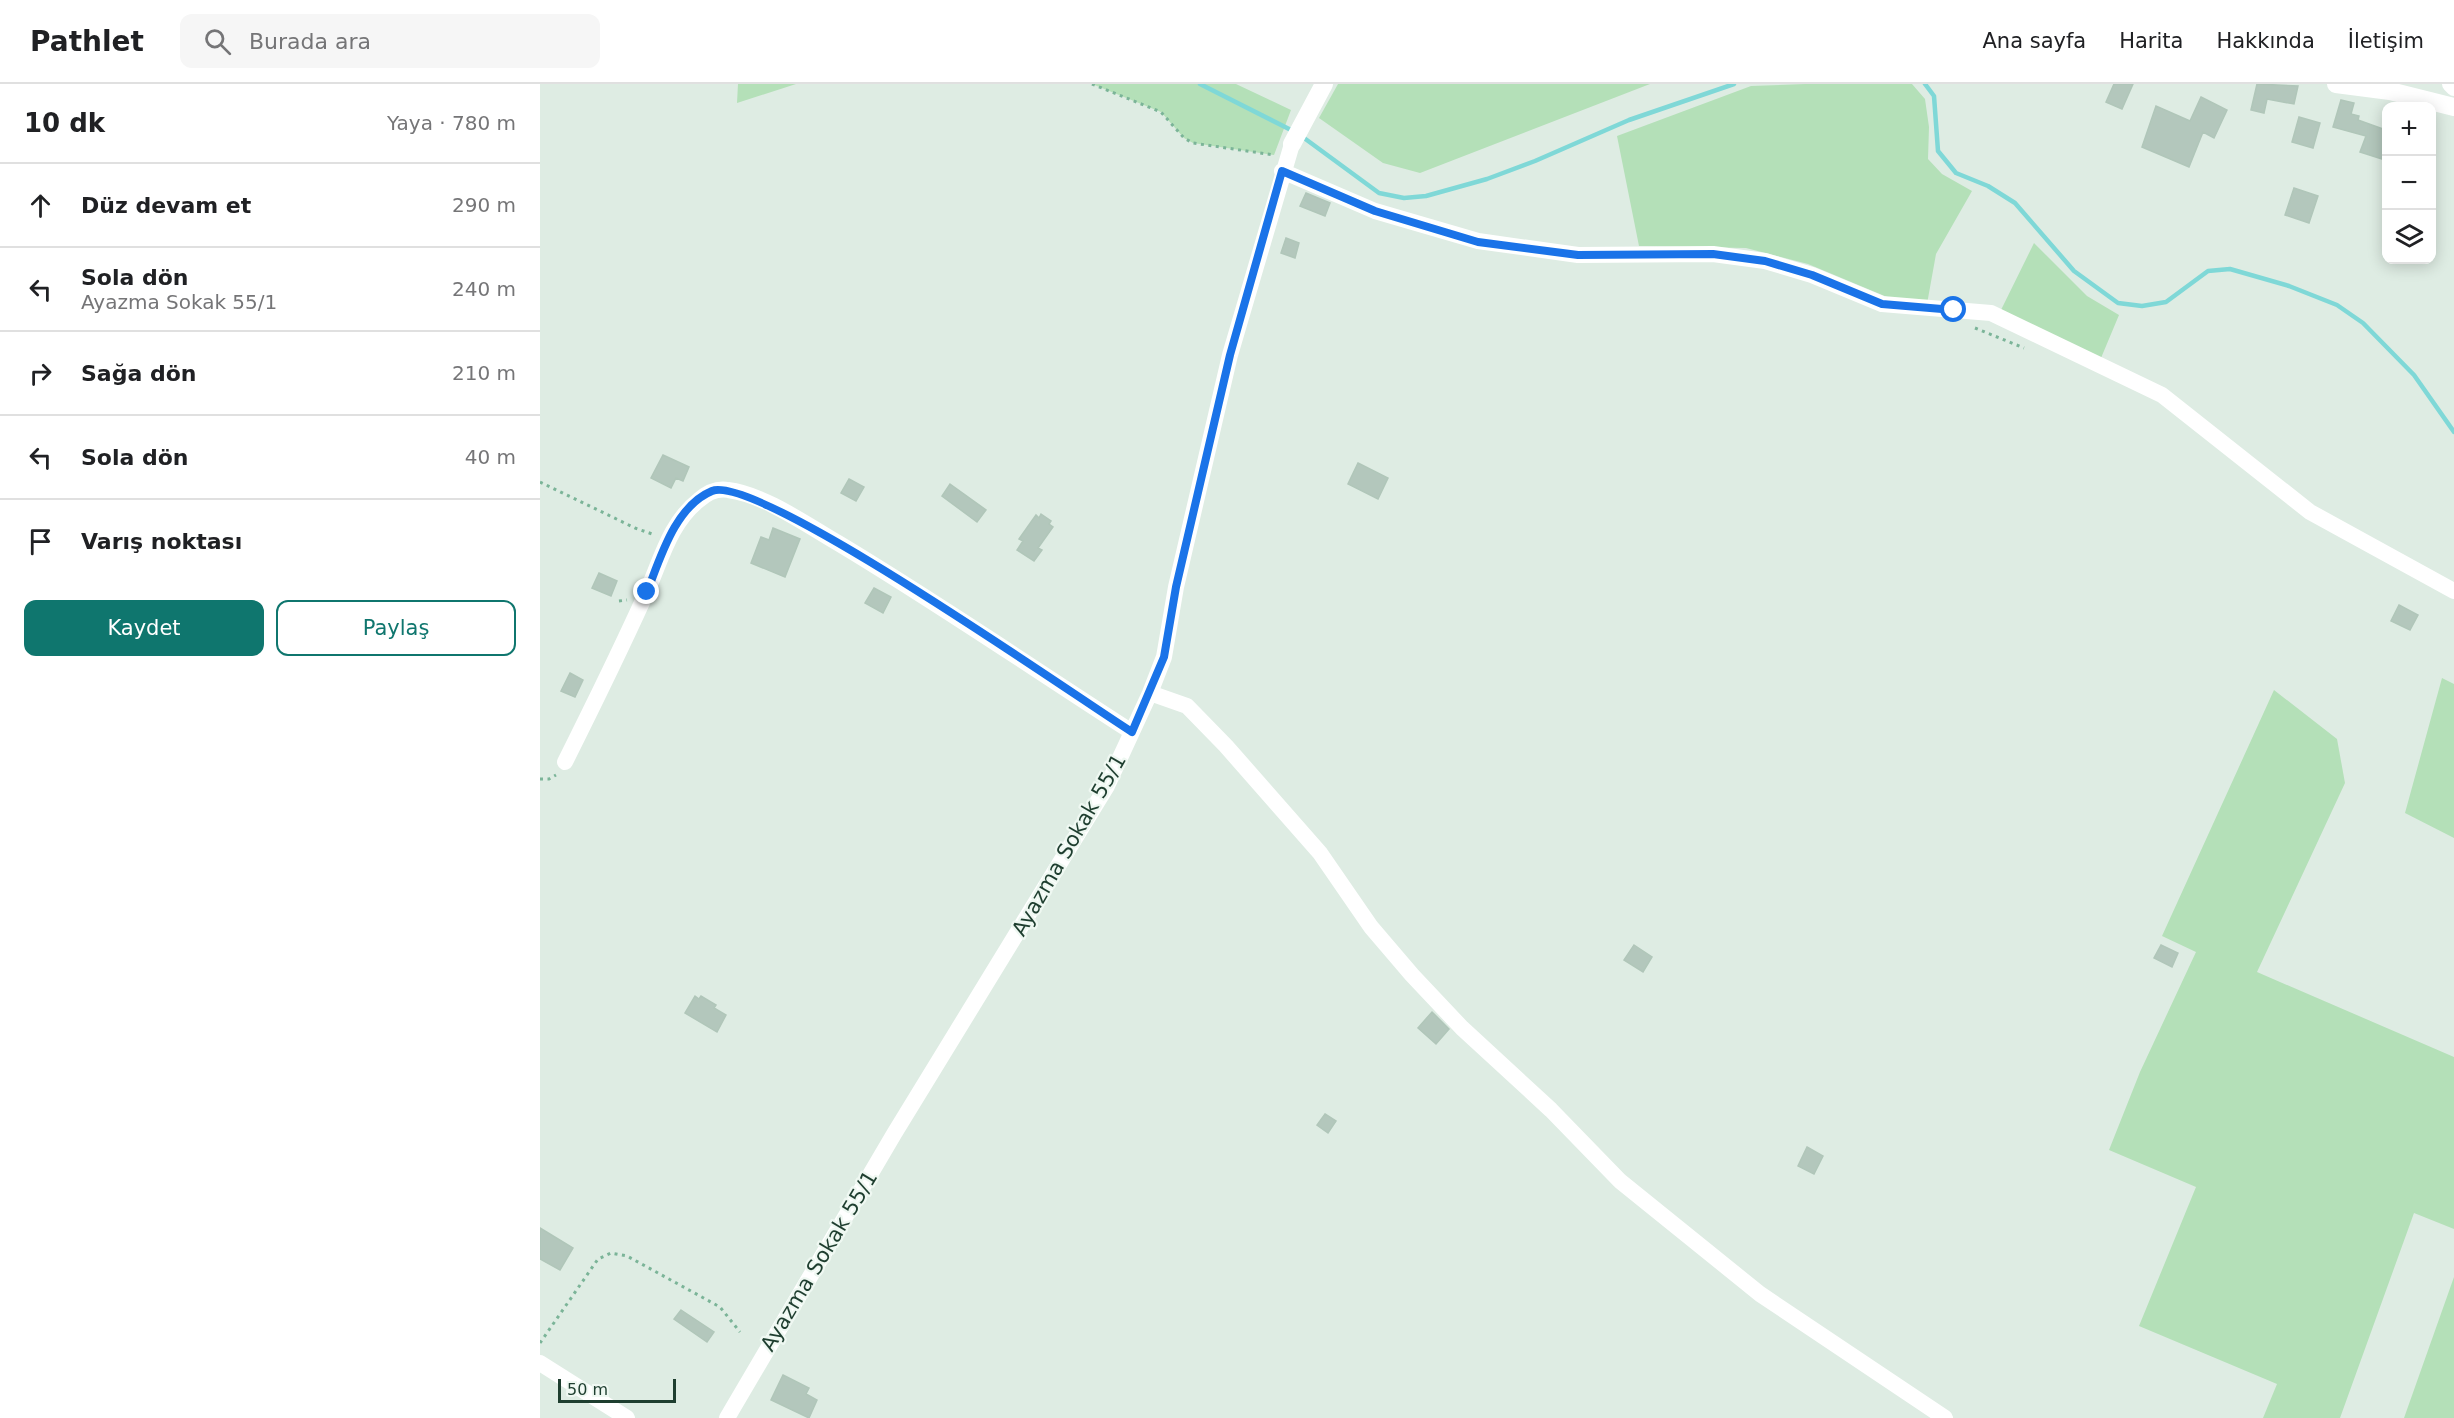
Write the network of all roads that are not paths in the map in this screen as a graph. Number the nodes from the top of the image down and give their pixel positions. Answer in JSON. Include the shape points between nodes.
{"nodes":[{"id":1,"x":1324,"y":84,"type":"edge"},
{"id":2,"x":2336,"y":84,"type":"edge"},
{"id":3,"x":2450,"y":84,"type":"edge"},
{"id":4,"x":2396,"y":87,"type":"edge"},
{"id":5,"x":2454,"y":88,"type":"edge"},
{"id":6,"x":2454,"y":107,"type":"edge"},
{"id":7,"x":1287,"y":157,"type":"junction"},
{"id":8,"x":2454,"y":591,"type":"edge"},
{"id":9,"x":1150,"y":693,"type":"junction"},
{"id":10,"x":1132,"y":732,"type":"junction"},
{"id":11,"x":566,"y":762,"type":"dead end"},
{"id":12,"x":540,"y":1364,"type":"edge"},
{"id":13,"x":627,"y":1418,"type":"edge"},
{"id":14,"x":727,"y":1418,"type":"edge"},
{"id":15,"x":1945,"y":1418,"type":"edge"}],
"edges":[{"from":1,"to":7,"type":"street"},
{"from":2,"to":4,"type":"street"},
{"from":3,"to":5,"type":"street"},
{"from":4,"to":6,"type":"street"},
{"from":7,"to":8,"type":"street","via":[[1375,211],[1478,242],[1578,255],[1734,256],[1812,275],[1882,304],[1991,313],[2162,395],[2310,512]]},
{"from":7,"to":9,"type":"street","name":"Ayazma Sokak 55/1","via":[[1230,355],[1176,587],[1164,657]]},
{"from":9,"to":10,"type":"street","name":"Ayazma Sokak 55/1"},
{"from":9,"to":15,"type":"street","via":[[1187,706],[1226,746],[1320,853],[1371,927],[1412,975],[1620,1181],[1760,1294]]},
{"from":10,"to":11,"type":"street","via":[[934,600],[794,517],[726,489],[713,491],[686,513],[669,539]]},
{"from":10,"to":14,"type":"street","name":"Ayazma Sokak 55/1","via":[[1107,786],[894,1134]]},
{"from":12,"to":13,"type":"street"}]}
